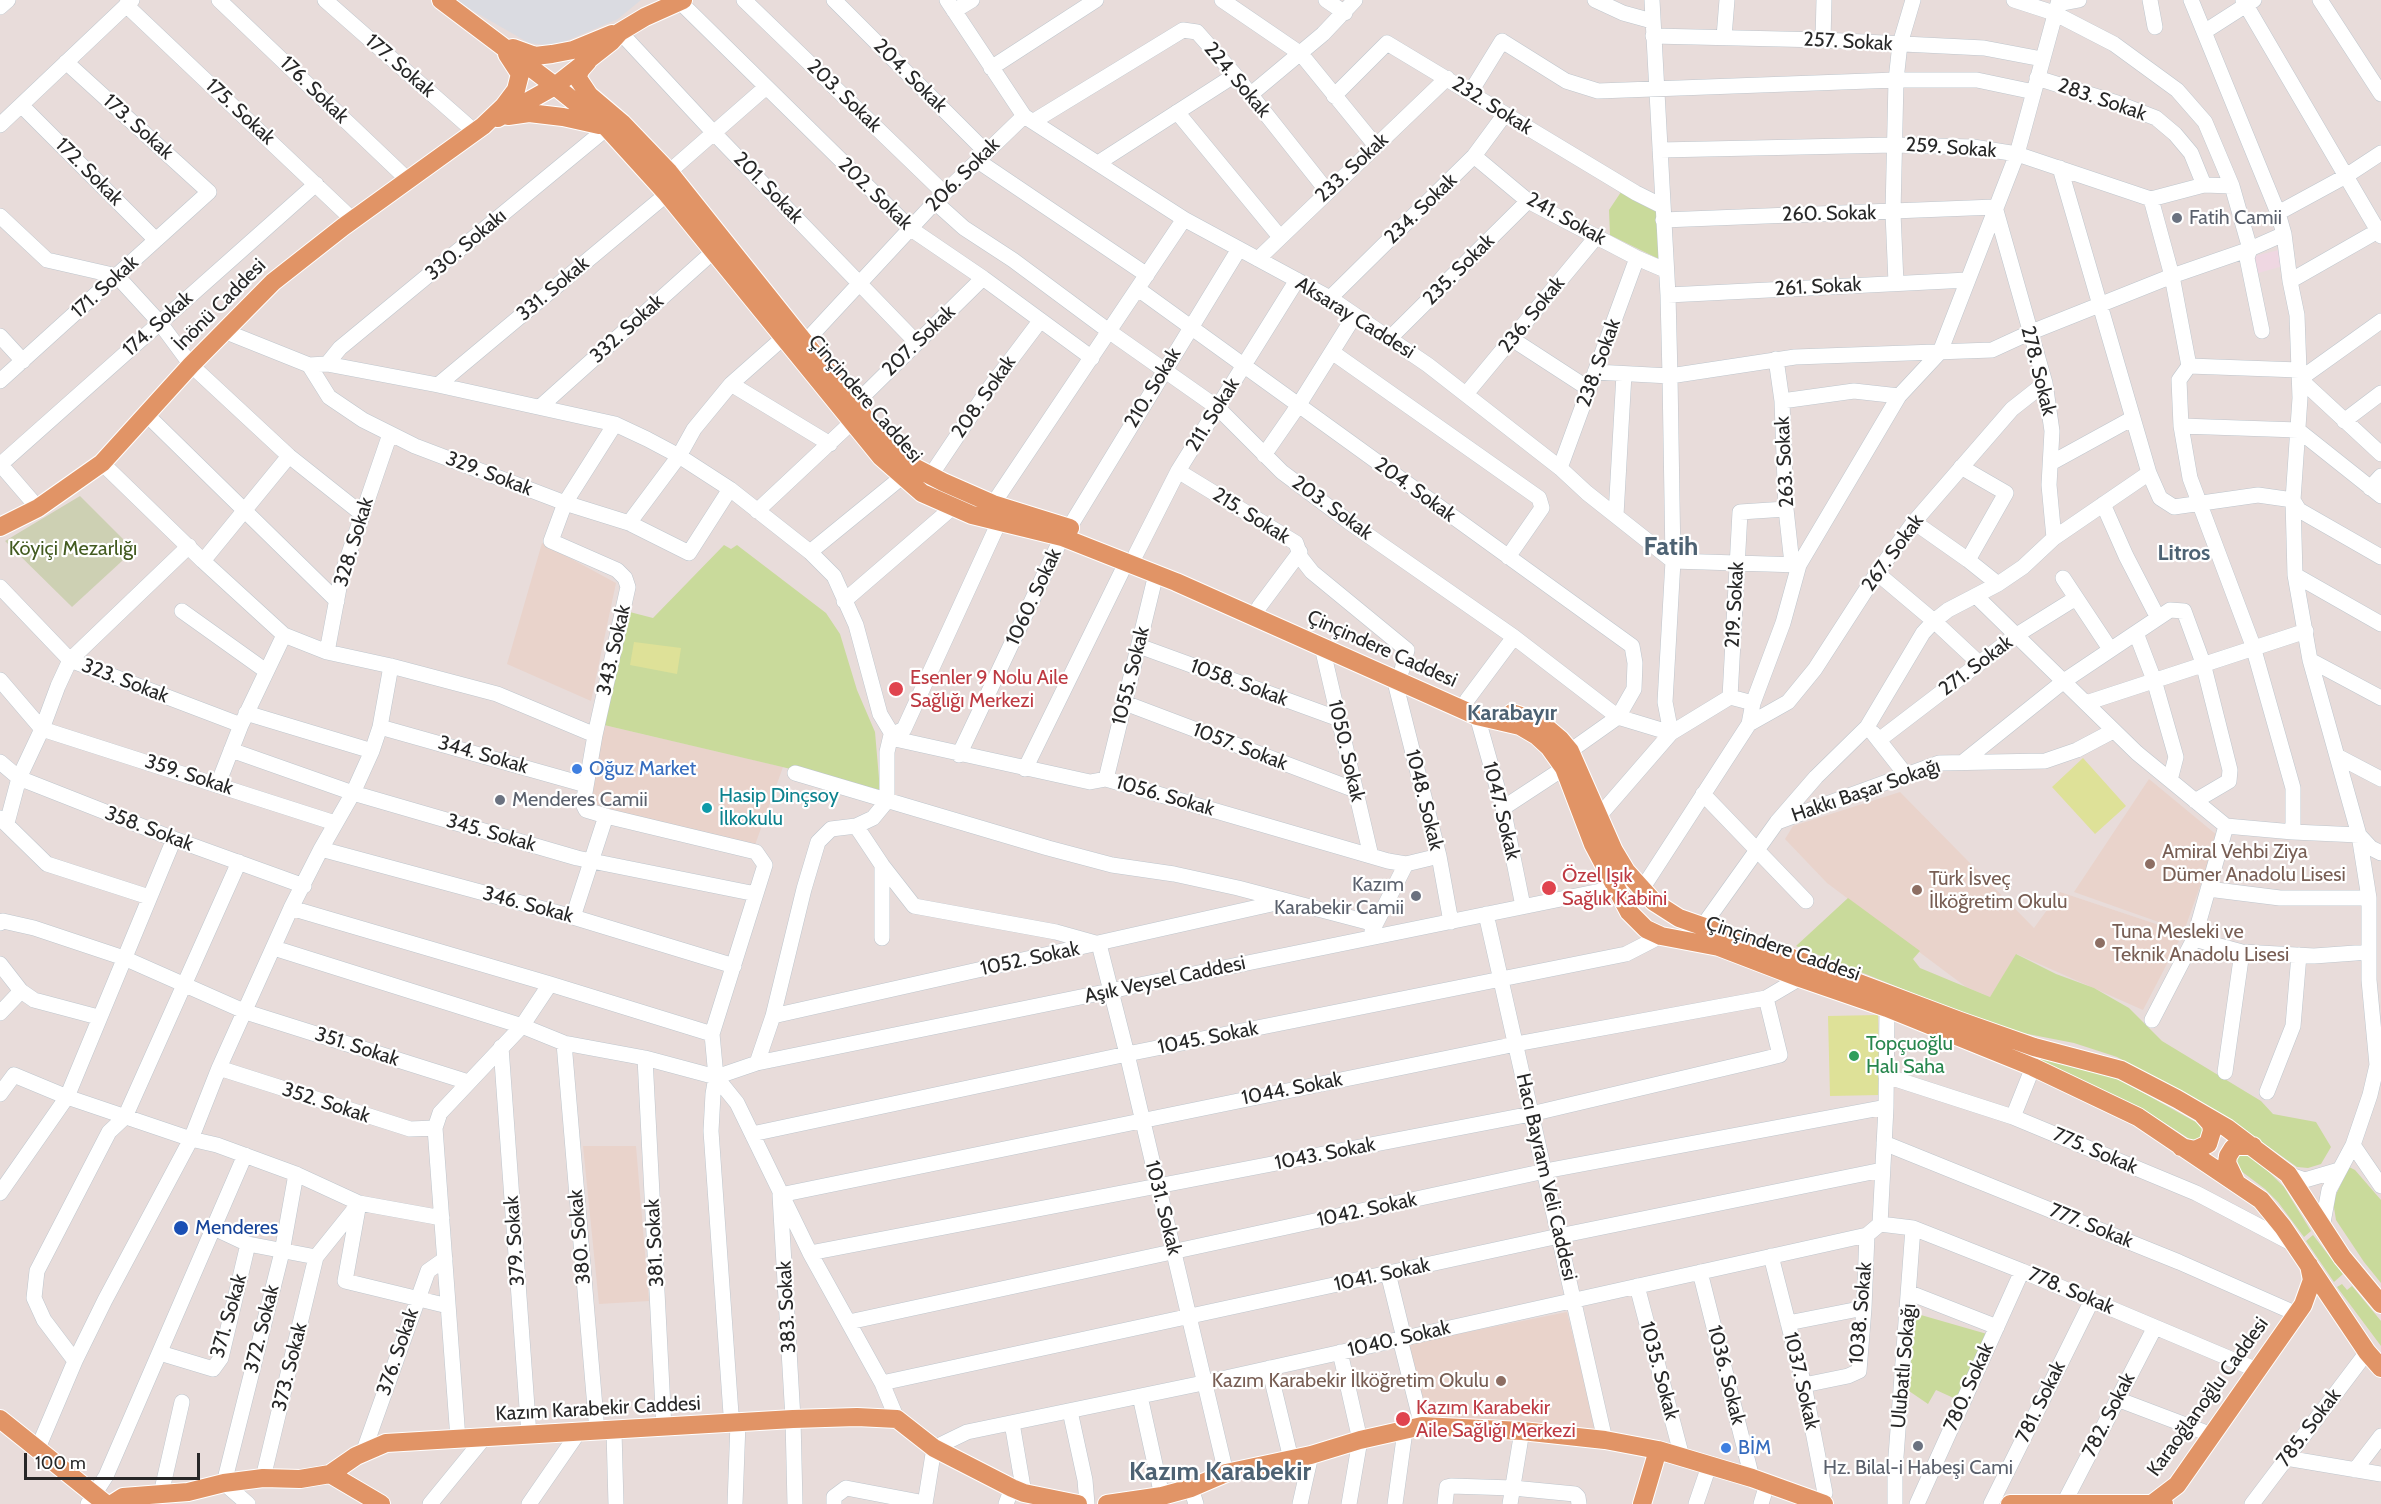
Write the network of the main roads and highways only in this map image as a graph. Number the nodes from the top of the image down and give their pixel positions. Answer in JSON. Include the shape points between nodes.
{"nodes":[{"id":1,"x":441,"y":0,"type":"edge"},
{"id":2,"x":675,"y":1,"type":"edge"},
{"id":3,"x":620,"y":32,"type":"junction"},
{"id":4,"x":494,"y":40,"type":"junction"},
{"id":5,"x":588,"y":61,"type":"junction"},
{"id":6,"x":555,"y":86,"type":"junction"},
{"id":7,"x":484,"y":126,"type":"junction"},
{"id":8,"x":607,"y":128,"type":"junction"},
{"id":9,"x":795,"y":336,"type":"junction"},
{"id":10,"x":1,"y":526,"type":"edge"},
{"id":11,"x":1066,"y":532,"type":"junction"},
{"id":12,"x":1131,"y":558,"type":"junction"},
{"id":13,"x":1398,"y":674,"type":"junction"},
{"id":14,"x":1567,"y":759,"type":"junction"},
{"id":15,"x":2203,"y":1115,"type":"junction"},
{"id":16,"x":2180,"y":1146,"type":"junction"},
{"id":17,"x":2253,"y":1146,"type":"junction"},
{"id":18,"x":2236,"y":1182,"type":"junction"},
{"id":19,"x":2308,"y":1263,"type":"junction"},
{"id":20,"x":2381,"y":1304,"type":"edge"},
{"id":21,"x":2342,"y":1313,"type":"junction"},
{"id":22,"x":2297,"y":1314,"type":"junction"},
{"id":23,"x":2376,"y":1360,"type":"edge"},
{"id":24,"x":0,"y":1419,"type":"edge"},
{"id":25,"x":1658,"y":1450,"type":"junction"},
{"id":26,"x":330,"y":1474,"type":"junction"},
{"id":27,"x":1014,"y":1495,"type":"edge"},
{"id":28,"x":1193,"y":1496,"type":"edge"},
{"id":29,"x":165,"y":1499,"type":"edge"},
{"id":30,"x":96,"y":1501,"type":"edge"},
{"id":31,"x":1142,"y":1502,"type":"edge"},
{"id":32,"x":2064,"y":1503,"type":"edge"},
{"id":33,"x":112,"y":1504,"type":"edge"},
{"id":34,"x":381,"y":1504,"type":"edge"},
{"id":35,"x":1078,"y":1504,"type":"edge"},
{"id":36,"x":1107,"y":1504,"type":"edge"},
{"id":37,"x":1642,"y":1504,"type":"edge"},
{"id":38,"x":1819,"y":1504,"type":"edge"},
{"id":39,"x":2010,"y":1504,"type":"edge"},
{"id":40,"x":2157,"y":1504,"type":"edge"}],
"edges":[{"from":1,"to":4,"type":"main road","name":"Çinçindere Caddesi"},
{"from":2,"to":3,"type":"main road"},
{"from":3,"to":4,"type":"main road","via":[[573,50],[535,56]]},
{"from":3,"to":5,"type":"main road"},
{"from":4,"to":6,"type":"main road","name":"Çinçindere Caddesi"},
{"from":4,"to":7,"type":"main road","via":[[520,74],[516,90]]},
{"from":5,"to":6,"type":"main road"},
{"from":5,"to":9,"type":"main road","name":"Çinçindere Caddesi","via":[[578,75],[589,95],[669,172]]},
{"from":6,"to":7,"type":"main road"},
{"from":6,"to":8,"type":"main road","name":"Çinçindere Caddesi"},
{"from":7,"to":8,"type":"main road","via":[[529,114],[592,122]]},
{"from":7,"to":10,"type":"main road","name":"İnönü Caddesi","via":[[273,282],[102,463],[38,508]]},
{"from":8,"to":9,"type":"main road","name":"Çinçindere Caddesi","via":[[714,251]]},
{"from":9,"to":11,"type":"main road","name":"Çinçindere Caddesi","via":[[885,443],[912,466],[993,504]]},
{"from":9,"to":11,"type":"main road","name":"Çinçindere Caddesi","via":[[852,423],[880,457],[922,493],[999,522]]},
{"from":11,"to":12,"type":"main road","name":"Çinçindere Caddesi"},
{"from":12,"to":13,"type":"main road","name":"Çinçindere Caddesi","via":[[1259,607]]},
{"from":12,"to":13,"type":"main road","name":"Çinçindere Caddesi","via":[[1156,574],[1322,647]]},
{"from":13,"to":14,"type":"main road","name":"Çinçindere Caddesi","via":[[1477,716],[1520,726]]},
{"from":13,"to":14,"type":"main road","name":"Çinçindere Caddesi","via":[[1540,722],[1560,739]]},
{"from":14,"to":15,"type":"main road","name":"Çinçindere Caddesi","via":[[1620,861],[1654,902],[1679,918],[2034,1047],[2121,1071]]},
{"from":14,"to":16,"type":"main road","name":"Çinçindere Caddesi","via":[[1593,844],[1629,912],[1646,929],[1661,936],[1719,946],[2033,1067],[2138,1117]]},
{"from":15,"to":16,"type":"main road","via":[[2211,1124],[2208,1144],[2195,1150]]},
{"from":15,"to":17,"type":"main road","name":"Çinçindere Caddesi"},
{"from":16,"to":18,"type":"main road","name":"Çinçindere Caddesi"},
{"from":17,"to":18,"type":"main road","via":[[2238,1146],[2228,1156]]},
{"from":17,"to":20,"type":"main road","name":"Çinçindere Caddesi","via":[[2288,1174],[2342,1257]]},
{"from":18,"to":19,"type":"main road","name":"Çinçindere Caddesi","via":[[2261,1200]]},
{"from":19,"to":21,"type":"main road","name":"Çinçindere Caddesi"},
{"from":19,"to":22,"type":"main road","name":"Karaoğlanoğlu Caddesi","via":[[2312,1280]]},
{"from":21,"to":22,"type":"main road","via":[[2325,1307]]},
{"from":21,"to":23,"type":"main road","name":"Çinçindere Caddesi"},
{"from":22,"to":40,"type":"main road","name":"Karaoğlanoğlu Caddesi","via":[[2177,1485]]},
{"from":24,"to":30,"type":"main road"},
{"from":25,"to":28,"type":"main road","via":[[1522,1431],[1414,1429],[1226,1473]]},
{"from":25,"to":37,"type":"main road"},
{"from":25,"to":38,"type":"main road","via":[[1760,1481]]},
{"from":26,"to":27,"type":"main road","name":"Kazım Karabekir Caddesi","via":[[386,1443],[857,1417],[897,1419],[934,1449]]},
{"from":26,"to":29,"type":"main road","name":"Kazım Karabekir Caddesi","via":[[224,1483]]},
{"from":26,"to":34,"type":"main road"},
{"from":27,"to":35,"type":"main road"},
{"from":28,"to":31,"type":"main road","via":[[1162,1496]]},
{"from":29,"to":33,"type":"main road","via":[[123,1497]]},
{"from":31,"to":36,"type":"main road"},
{"from":32,"to":39,"type":"main road"},
{"from":32,"to":40,"type":"main road"}]}
